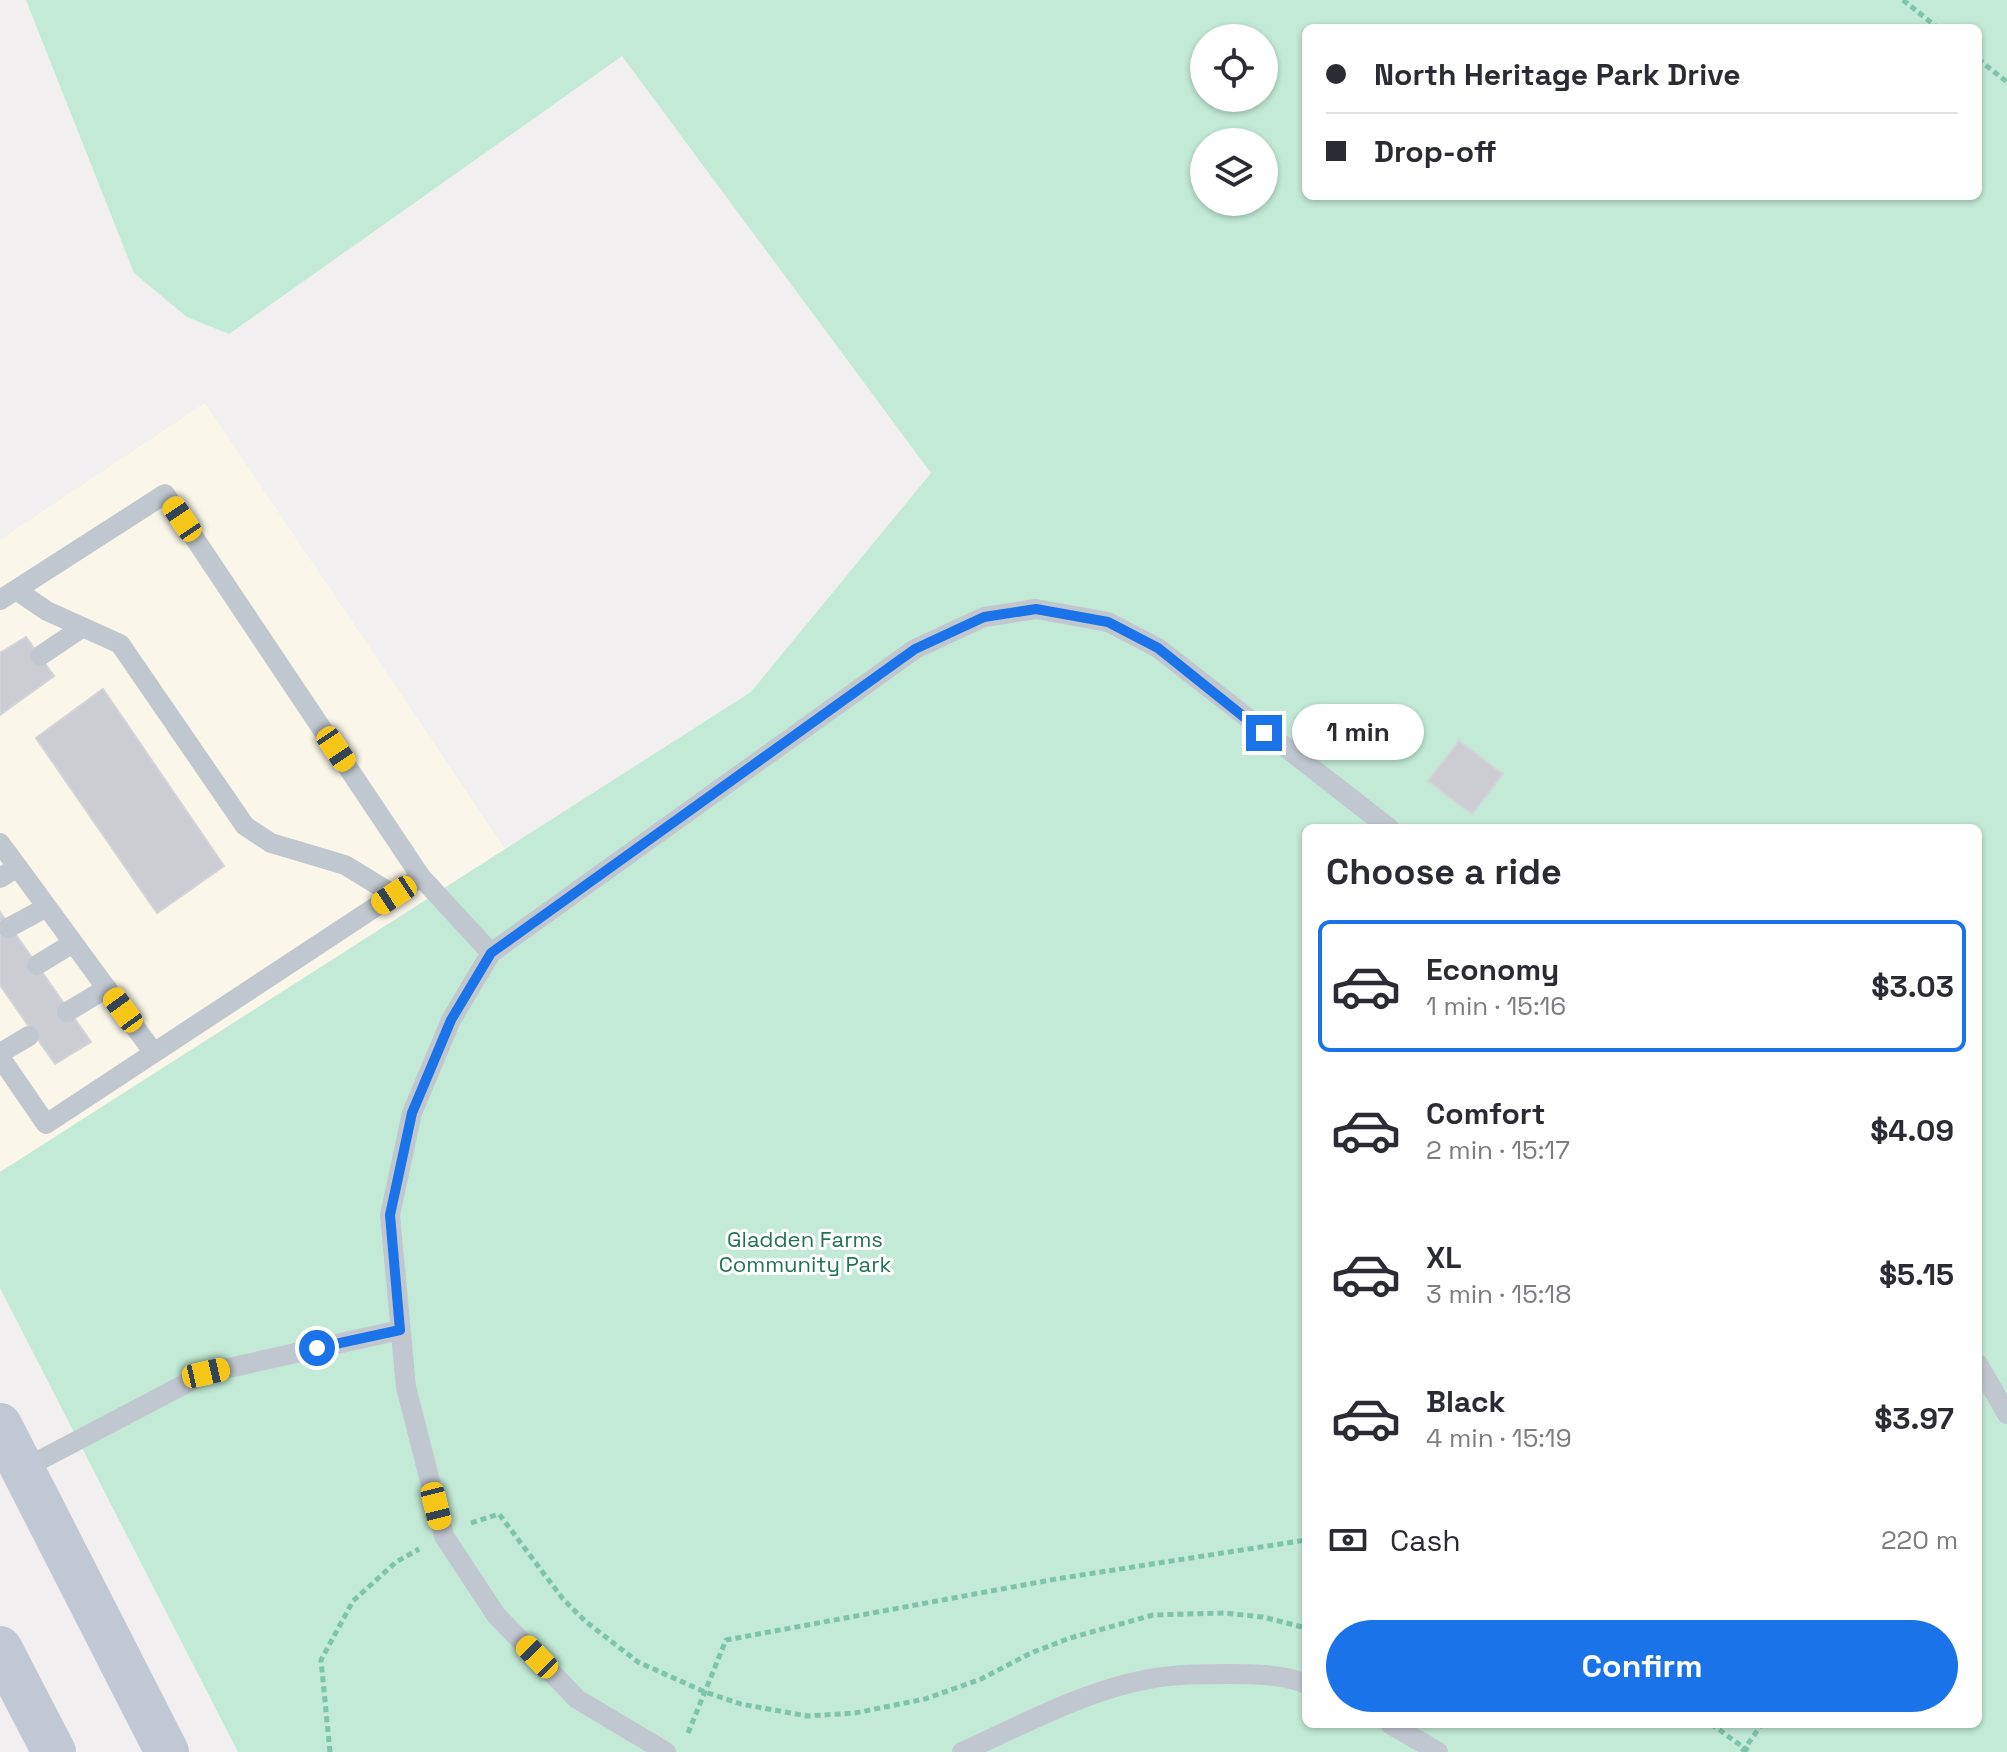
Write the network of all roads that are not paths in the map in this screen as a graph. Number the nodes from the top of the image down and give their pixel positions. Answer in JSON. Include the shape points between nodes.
{"nodes":[{"id":1,"x":8,"y":595,"type":"edge"},
{"id":2,"x":83,"y":627,"type":"junction"},
{"id":3,"x":40,"y":656,"type":"dead end"},
{"id":4,"x":1384,"y":824,"type":"edge"},
{"id":5,"x":0,"y":843,"type":"edge"},
{"id":6,"x":9,"y":873,"type":"edge"},
{"id":7,"x":421,"y":877,"type":"junction"},
{"id":8,"x":394,"y":895,"type":"junction"},
{"id":9,"x":47,"y":907,"type":"junction"},
{"id":10,"x":8,"y":928,"type":"dead end"},
{"id":11,"x":73,"y":943,"type":"junction"},
{"id":12,"x":491,"y":953,"type":"junction"},
{"id":13,"x":37,"y":965,"type":"dead end"},
{"id":14,"x":107,"y":988,"type":"junction"},
{"id":15,"x":67,"y":1012,"type":"dead end"},
{"id":16,"x":29,"y":1036,"type":"dead end"},
{"id":17,"x":154,"y":1053,"type":"junction"},
{"id":18,"x":0,"y":1055,"type":"edge"},
{"id":19,"x":400,"y":1330,"type":"junction"},
{"id":20,"x":1982,"y":1371,"type":"edge"},
{"id":21,"x":2007,"y":1414,"type":"edge"},
{"id":22,"x":0,"y":1425,"type":"edge"},
{"id":23,"x":23,"y":1469,"type":"junction"},
{"id":24,"x":0,"y":1648,"type":"edge"},
{"id":25,"x":1302,"y":1682,"type":"edge"},
{"id":26,"x":1397,"y":1728,"type":"edge"},
{"id":27,"x":54,"y":1752,"type":"edge"},
{"id":28,"x":167,"y":1752,"type":"edge"},
{"id":29,"x":666,"y":1752,"type":"edge"},
{"id":30,"x":962,"y":1752,"type":"edge"},
{"id":31,"x":1438,"y":1752,"type":"edge"}],
"edges":[{"from":1,"to":2,"type":"lane"},
{"from":1,"to":7,"type":"lane","via":[[165,494]]},
{"from":2,"to":3,"type":"lane"},
{"from":2,"to":8,"type":"lane","via":[[120,644],[245,826],[271,843],[345,865]]},
{"from":4,"to":12,"type":"lane","via":[[1158,648],[1108,622],[1036,609],[984,617],[915,649]]},
{"from":5,"to":6,"type":"lane"},
{"from":6,"to":9,"type":"lane"},
{"from":7,"to":8,"type":"lane"},
{"from":7,"to":12,"type":"lane"},
{"from":8,"to":17,"type":"lane"},
{"from":9,"to":10,"type":"lane"},
{"from":9,"to":11,"type":"lane"},
{"from":11,"to":13,"type":"lane"},
{"from":11,"to":14,"type":"lane"},
{"from":12,"to":19,"type":"lane","via":[[451,1020],[412,1113],[390,1215]]},
{"from":14,"to":15,"type":"lane"},
{"from":14,"to":17,"type":"lane"},
{"from":16,"to":18,"type":"lane"},
{"from":17,"to":18,"type":"lane","via":[[46,1124]]},
{"from":19,"to":23,"type":"lane","via":[[206,1373]]},
{"from":19,"to":29,"type":"lane","via":[[406,1387],[444,1536],[496,1615],[577,1699]]},
{"from":20,"to":21,"type":"lane"},
{"from":22,"to":23,"type":"main road"},
{"from":23,"to":28,"type":"main road"},
{"from":24,"to":27,"type":"main road"},
{"from":25,"to":30,"type":"lane","via":[[1245,1674],[1146,1679],[1070,1703]]},
{"from":26,"to":31,"type":"lane"}]}
